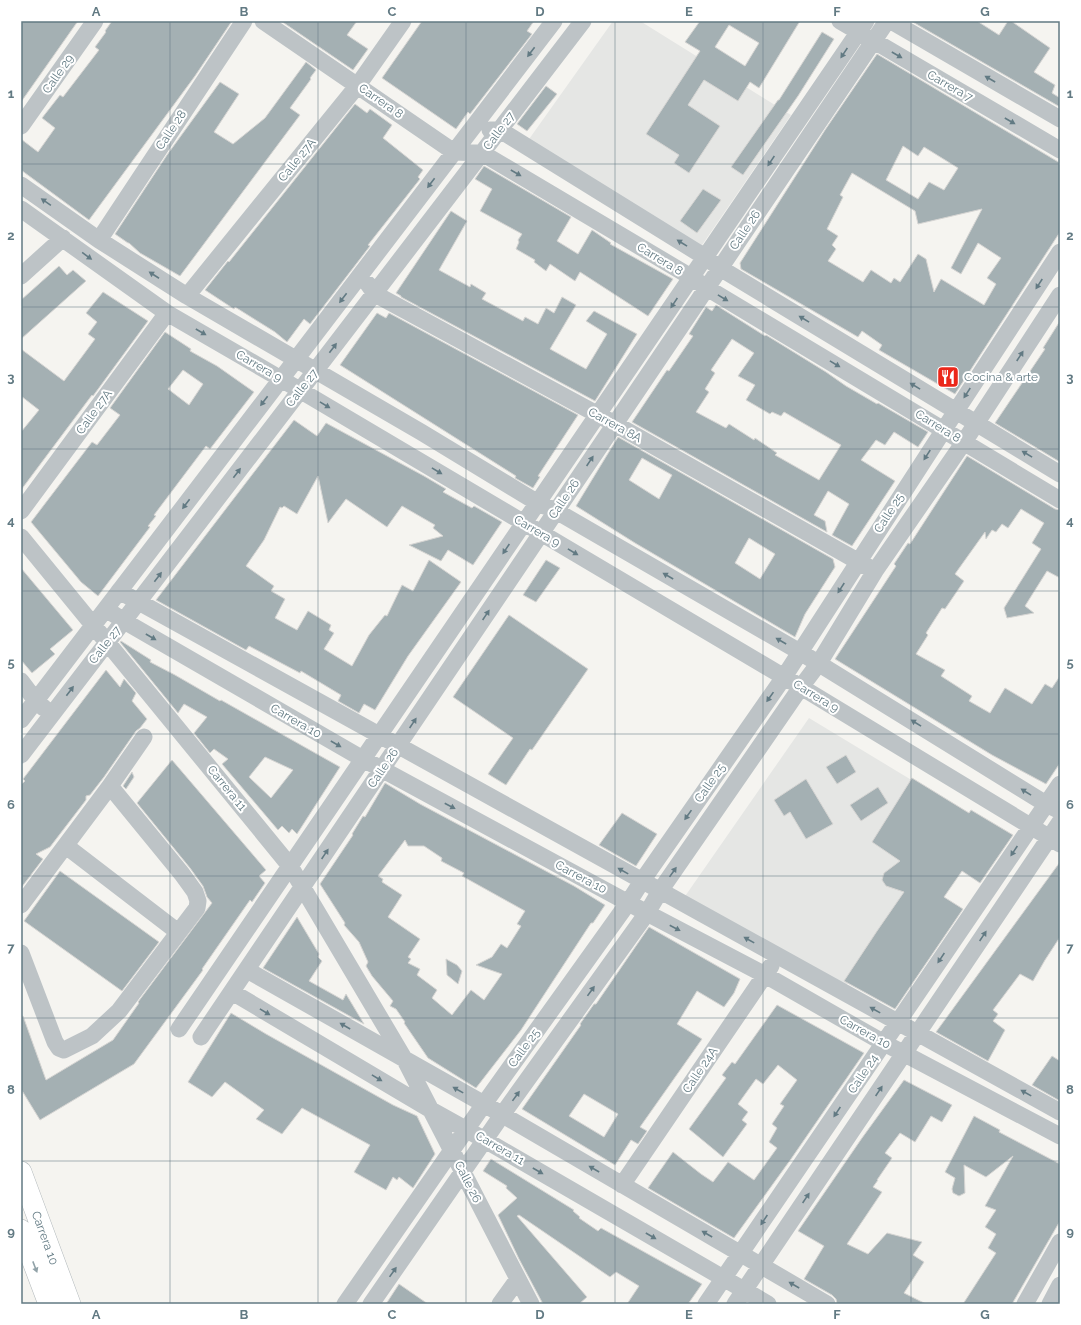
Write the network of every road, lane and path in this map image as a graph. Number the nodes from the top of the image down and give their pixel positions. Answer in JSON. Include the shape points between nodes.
{"nodes":[{"id":1,"x":95,"y":21,"type":"edge"},
{"id":2,"x":244,"y":21,"type":"edge"},
{"id":3,"x":263,"y":21,"type":"edge"},
{"id":4,"x":403,"y":21,"type":"edge"},
{"id":5,"x":554,"y":21,"type":"edge"},
{"id":6,"x":583,"y":21,"type":"edge"},
{"id":7,"x":840,"y":21,"type":"edge"},
{"id":8,"x":887,"y":21,"type":"edge"},
{"id":9,"x":891,"y":21,"type":"edge"},
{"id":10,"x":862,"y":27,"type":"edge"},
{"id":11,"x":873,"y":41,"type":"junction"},
{"id":12,"x":358,"y":85,"type":"junction"},
{"id":13,"x":1060,"y":120,"type":"edge"},
{"id":14,"x":21,"y":126,"type":"edge"},
{"id":15,"x":500,"y":130,"type":"junction"},
{"id":16,"x":471,"y":131,"type":"junction"},
{"id":17,"x":1060,"y":150,"type":"edge"},
{"id":18,"x":454,"y":152,"type":"junction"},
{"id":19,"x":482,"y":153,"type":"junction"},
{"id":20,"x":21,"y":185,"type":"edge"},
{"id":21,"x":21,"y":209,"type":"edge"},
{"id":22,"x":63,"y":238,"type":"junction"},
{"id":23,"x":99,"y":240,"type":"junction"},
{"id":24,"x":1060,"y":252,"type":"edge"},
{"id":25,"x":705,"y":257,"type":"junction"},
{"id":26,"x":720,"y":268,"type":"junction"},
{"id":27,"x":361,"y":274,"type":"junction"},
{"id":28,"x":21,"y":276,"type":"edge"},
{"id":29,"x":691,"y":277,"type":"junction"},
{"id":30,"x":707,"y":288,"type":"junction"},
{"id":31,"x":374,"y":294,"type":"junction"},
{"id":32,"x":187,"y":296,"type":"junction"},
{"id":33,"x":1060,"y":297,"type":"edge"},
{"id":34,"x":167,"y":313,"type":"junction"},
{"id":35,"x":296,"y":359,"type":"junction"},
{"id":36,"x":315,"y":371,"type":"junction"},
{"id":37,"x":281,"y":379,"type":"junction"},
{"id":38,"x":300,"y":391,"type":"junction"},
{"id":39,"x":956,"y":411,"type":"junction"},
{"id":40,"x":597,"y":415,"type":"junction"},
{"id":41,"x":976,"y":423,"type":"junction"},
{"id":42,"x":615,"y":424,"type":"junction"},
{"id":43,"x":944,"y":429,"type":"junction"},
{"id":44,"x":964,"y":442,"type":"junction"},
{"id":45,"x":1060,"y":474,"type":"edge"},
{"id":46,"x":1060,"y":500,"type":"edge"},
{"id":47,"x":538,"y":503,"type":"junction"},
{"id":48,"x":21,"y":511,"type":"edge"},
{"id":49,"x":556,"y":511,"type":"junction"},
{"id":50,"x":524,"y":523,"type":"junction"},
{"id":51,"x":541,"y":533,"type":"junction"},
{"id":52,"x":21,"y":536,"type":"edge"},
{"id":53,"x":859,"y":561,"type":"junction"},
{"id":54,"x":875,"y":571,"type":"junction"},
{"id":55,"x":119,"y":591,"type":"junction"},
{"id":56,"x":138,"y":602,"type":"junction"},
{"id":57,"x":106,"y":609,"type":"junction"},
{"id":58,"x":124,"y":621,"type":"junction"},
{"id":59,"x":93,"y":626,"type":"junction"},
{"id":60,"x":108,"y":642,"type":"junction"},
{"id":61,"x":800,"y":652,"type":"junction"},
{"id":62,"x":819,"y":663,"type":"junction"},
{"id":63,"x":784,"y":677,"type":"junction"},
{"id":64,"x":21,"y":681,"type":"edge"},
{"id":65,"x":801,"y":687,"type":"junction"},
{"id":66,"x":36,"y":701,"type":"junction"},
{"id":67,"x":52,"y":714,"type":"junction"},
{"id":68,"x":21,"y":720,"type":"edge"},
{"id":69,"x":379,"y":735,"type":"junction"},
{"id":70,"x":144,"y":737,"type":"dead end"},
{"id":71,"x":397,"y":746,"type":"junction"},
{"id":72,"x":21,"y":755,"type":"edge"},
{"id":73,"x":363,"y":759,"type":"junction"},
{"id":74,"x":382,"y":769,"type":"junction"},
{"id":75,"x":1060,"y":784,"type":"edge"},
{"id":76,"x":110,"y":786,"type":"junction"},
{"id":77,"x":1053,"y":808,"type":"edge"},
{"id":78,"x":531,"y":820,"type":"junction"},
{"id":79,"x":1060,"y":822,"type":"edge"},
{"id":80,"x":1031,"y":826,"type":"junction"},
{"id":81,"x":1055,"y":840,"type":"edge"},
{"id":82,"x":519,"y":843,"type":"junction"},
{"id":83,"x":66,"y":846,"type":"junction"},
{"id":84,"x":290,"y":866,"type":"junction"},
{"id":85,"x":642,"y":881,"type":"junction"},
{"id":86,"x":303,"y":886,"type":"junction"},
{"id":87,"x":660,"y":891,"type":"junction"},
{"id":88,"x":628,"y":902,"type":"junction"},
{"id":89,"x":21,"y":905,"type":"edge"},
{"id":90,"x":647,"y":913,"type":"junction"},
{"id":91,"x":178,"y":932,"type":"junction"},
{"id":92,"x":21,"y":953,"type":"edge"},
{"id":93,"x":777,"y":956,"type":"junction"},
{"id":94,"x":247,"y":970,"type":"junction"},
{"id":95,"x":765,"y":975,"type":"junction"},
{"id":96,"x":232,"y":992,"type":"junction"},
{"id":97,"x":898,"y":1023,"type":"junction"},
{"id":98,"x":179,"y":1029,"type":"dead end"},
{"id":99,"x":918,"y":1034,"type":"junction"},
{"id":100,"x":201,"y":1037,"type":"dead end"},
{"id":101,"x":884,"y":1043,"type":"junction"},
{"id":102,"x":904,"y":1053,"type":"junction"},
{"id":103,"x":405,"y":1060,"type":"junction"},
{"id":104,"x":484,"y":1104,"type":"junction"},
{"id":105,"x":431,"y":1110,"type":"junction"},
{"id":106,"x":1060,"y":1112,"type":"edge"},
{"id":107,"x":502,"y":1115,"type":"junction"},
{"id":108,"x":466,"y":1129,"type":"junction"},
{"id":109,"x":1060,"y":1136,"type":"edge"},
{"id":110,"x":485,"y":1140,"type":"junction"},
{"id":111,"x":451,"y":1150,"type":"junction"},
{"id":112,"x":21,"y":1172,"type":"edge"},
{"id":113,"x":463,"y":1172,"type":"junction"},
{"id":114,"x":622,"y":1185,"type":"junction"},
{"id":115,"x":21,"y":1230,"type":"edge"},
{"id":116,"x":1060,"y":1242,"type":"edge"},
{"id":117,"x":740,"y":1254,"type":"junction"},
{"id":118,"x":761,"y":1266,"type":"junction"},
{"id":119,"x":724,"y":1278,"type":"junction"},
{"id":120,"x":518,"y":1279,"type":"junction"},
{"id":121,"x":1060,"y":1285,"type":"edge"},
{"id":122,"x":740,"y":1297,"type":"edge"},
{"id":123,"x":49,"y":1304,"type":"edge"},
{"id":124,"x":70,"y":1304,"type":"edge"},
{"id":125,"x":345,"y":1304,"type":"edge"},
{"id":126,"x":371,"y":1304,"type":"edge"},
{"id":127,"x":500,"y":1304,"type":"edge"},
{"id":128,"x":531,"y":1304,"type":"edge"},
{"id":129,"x":706,"y":1304,"type":"edge"},
{"id":130,"x":768,"y":1304,"type":"edge"},
{"id":131,"x":827,"y":1304,"type":"edge"},
{"id":132,"x":1025,"y":1304,"type":"edge"},
{"id":133,"x":1050,"y":1304,"type":"edge"}],
"edges":[{"from":1,"to":14,"type":"street","name":"Calle 29"},
{"from":2,"to":23,"type":"street","name":"Calle 28"},
{"from":3,"to":12,"type":"street","name":"Carrera 8"},
{"from":4,"to":12,"type":"street","name":"Calle 27A"},
{"from":5,"to":16,"type":"street","name":"Calle 27","one_way":true},
{"from":6,"to":15,"type":"street","name":"Calle 27"},
{"from":7,"to":10,"type":"street","name":"Carrera 7"},
{"from":8,"to":11,"type":"street","name":"Calle 26"},
{"from":13,"to":9,"type":"street","one_way":true},
{"from":10,"to":11,"type":"street","name":"Carrera 7"},
{"from":10,"to":25,"type":"street","name":"Calle 26","one_way":true},
{"from":11,"to":17,"type":"street","name":"Carrera 7","one_way":true},
{"from":11,"to":26,"type":"street","name":"Calle 26"},
{"from":12,"to":18,"type":"street","name":"Carrera 8"},
{"from":12,"to":32,"type":"street","name":"Calle 27A"},
{"from":15,"to":16,"type":"street"},
{"from":15,"to":19,"type":"street","name":"Calle 27"},
{"from":25,"to":15,"type":"street","name":"Carrera 8","one_way":true},
{"from":16,"to":18,"type":"street","name":"Calle 27"},
{"from":18,"to":19,"type":"street","name":"Carrera 8"},
{"from":18,"to":27,"type":"street","name":"Calle 27","one_way":true},
{"from":19,"to":29,"type":"street","name":"Carrera 8","one_way":true},
{"from":19,"to":31,"type":"street","name":"Calle 27"},
{"from":23,"to":20,"type":"street","name":"Carrera 9","one_way":true},
{"from":21,"to":22,"type":"street","name":"Carrera 9"},
{"from":22,"to":28,"type":"street"},
{"from":22,"to":34,"type":"street","name":"Carrera 9","one_way":true},
{"from":32,"to":23,"type":"street","name":"Carrera 9","one_way":true},
{"from":24,"to":39,"type":"street","name":"Calle 25","one_way":true},
{"from":25,"to":26,"type":"street","name":"Carrera 8"},
{"from":25,"to":29,"type":"street","name":"Calle 26"},
{"from":26,"to":30,"type":"street","name":"Calle 26"},
{"from":39,"to":26,"type":"street","name":"Carrera 8","one_way":true},
{"from":27,"to":31,"type":"street","name":"Carrera 8A"},
{"from":27,"to":35,"type":"street","name":"Calle 27","one_way":true},
{"from":29,"to":30,"type":"street","name":"Carrera 8"},
{"from":29,"to":40,"type":"street","name":"Calle 26","one_way":true},
{"from":30,"to":42,"type":"street","name":"Calle 26"},
{"from":30,"to":43,"type":"street","name":"Carrera 8","one_way":true},
{"from":36,"to":31,"type":"street","name":"Calle 27","one_way":true},
{"from":31,"to":40,"type":"street","name":"Carrera 8A"},
{"from":32,"to":35,"type":"street","name":"Carrera 9"},
{"from":41,"to":33,"type":"street","name":"Calle 25","one_way":true},
{"from":34,"to":37,"type":"street","name":"Carrera 9","one_way":true},
{"from":34,"to":48,"type":"street","name":"Calle 27A"},
{"from":35,"to":36,"type":"street","name":"Carrera 9"},
{"from":35,"to":37,"type":"street","name":"Calle 27"},
{"from":36,"to":38,"type":"street","name":"Calle 27"},
{"from":36,"to":47,"type":"street","name":"Carrera 9"},
{"from":37,"to":38,"type":"street","name":"Carrera 9"},
{"from":37,"to":55,"type":"street","name":"Calle 27","one_way":true},
{"from":38,"to":50,"type":"street","name":"Carrera 9","one_way":true},
{"from":56,"to":38,"type":"street","name":"Calle 27","one_way":true},
{"from":39,"to":41,"type":"street","name":"Carrera 8"},
{"from":39,"to":43,"type":"street","name":"Calle 25"},
{"from":40,"to":42,"type":"street","name":"Carrera 8A"},
{"from":40,"to":47,"type":"street","name":"Calle 26"},
{"from":41,"to":44,"type":"street","name":"Calle 25"},
{"from":45,"to":41,"type":"street","name":"Carrera 8","one_way":true},
{"from":49,"to":42,"type":"street","name":"Calle 26","one_way":true},
{"from":42,"to":53,"type":"street","name":"Carrera 8A"},
{"from":43,"to":44,"type":"street","name":"Carrera 8"},
{"from":43,"to":53,"type":"street","name":"Calle 25","one_way":true},
{"from":44,"to":46,"type":"street","name":"Carrera 8"},
{"from":44,"to":54,"type":"street","name":"Calle 25"},
{"from":47,"to":49,"type":"street","name":"Carrera 9"},
{"from":47,"to":50,"type":"street","name":"Calle 26"},
{"from":49,"to":51,"type":"street","name":"Calle 26"},
{"from":61,"to":49,"type":"street","name":"Carrera 9","one_way":true},
{"from":50,"to":51,"type":"street","name":"Carrera 9"},
{"from":50,"to":69,"type":"street","name":"Calle 26","one_way":true},
{"from":51,"to":63,"type":"street","name":"Carrera 9","one_way":true},
{"from":71,"to":51,"type":"street","name":"Calle 26","one_way":true},
{"from":52,"to":59,"type":"street","name":"Carrera 11"},
{"from":53,"to":54,"type":"street","name":"Carrera 8A"},
{"from":53,"to":61,"type":"street","name":"Calle 25","one_way":true},
{"from":54,"to":62,"type":"street","name":"Calle 25"},
{"from":55,"to":56,"type":"street","name":"Carrera 10"},
{"from":55,"to":57,"type":"street","name":"Calle 27"},
{"from":56,"to":58,"type":"street","name":"Calle 27"},
{"from":56,"to":69,"type":"street","name":"Carrera 10"},
{"from":57,"to":58,"type":"street","name":"Carrera 10"},
{"from":57,"to":59,"type":"street","name":"Calle 27"},
{"from":58,"to":60,"type":"street","name":"Calle 27"},
{"from":58,"to":73,"type":"street","name":"Carrera 10","one_way":true},
{"from":59,"to":60,"type":"street","name":"Carrera 11"},
{"from":59,"to":66,"type":"street","name":"Calle 27"},
{"from":67,"to":60,"type":"street","name":"Calle 27","one_way":true},
{"from":60,"to":84,"type":"street","name":"Carrera 11"},
{"from":61,"to":62,"type":"street","name":"Carrera 9"},
{"from":61,"to":63,"type":"street","name":"Calle 25"},
{"from":62,"to":65,"type":"street","name":"Calle 25"},
{"from":77,"to":62,"type":"street","name":"Carrera 9","one_way":true},
{"from":63,"to":65,"type":"street","name":"Carrera 9"},
{"from":63,"to":85,"type":"street","name":"Calle 25","one_way":true},
{"from":64,"to":66,"type":"street"},
{"from":65,"to":80,"type":"street","name":"Carrera 9"},
{"from":87,"to":65,"type":"street","name":"Calle 25","one_way":true},
{"from":66,"to":67,"type":"street"},
{"from":66,"to":68,"type":"street","name":"Calle 27"},
{"from":67,"to":72,"type":"street","name":"Calle 27"},
{"from":69,"to":71,"type":"street","name":"Carrera 10"},
{"from":69,"to":73,"type":"street","name":"Calle 26"},
{"from":70,"to":76,"type":"street"},
{"from":71,"to":74,"type":"street","name":"Calle 26"},
{"from":71,"to":78,"type":"street","name":"Carrera 10"},
{"from":73,"to":74,"type":"street","name":"Carrera 10"},
{"from":73,"to":84,"type":"street","name":"Calle 26"},
{"from":74,"to":82,"type":"street","name":"Carrera 10","one_way":true},
{"from":86,"to":74,"type":"street","name":"Calle 26","one_way":true},
{"from":75,"to":77,"type":"street","name":"Calle 24"},
{"from":76,"to":83,"type":"street"},
{"from":76,"to":91,"type":"street","via":[[195,892],[197,908]]},
{"from":77,"to":80,"type":"street","name":"Calle 24"},
{"from":78,"to":82,"type":"street"},
{"from":85,"to":78,"type":"street","name":"Carrera 10","one_way":true},
{"from":79,"to":81,"type":"street","name":"Calle 24"},
{"from":80,"to":81,"type":"street","name":"Carrera 9"},
{"from":80,"to":97,"type":"street","name":"Calle 24","one_way":true},
{"from":99,"to":81,"type":"street","name":"Calle 24","one_way":true},
{"from":82,"to":88,"type":"street","name":"Carrera 10"},
{"from":83,"to":89,"type":"street"},
{"from":83,"to":91,"type":"street"},
{"from":84,"to":86,"type":"street","name":"Carrera 11"},
{"from":84,"to":98,"type":"street","name":"Calle 26"},
{"from":85,"to":87,"type":"street","name":"Carrera 10"},
{"from":85,"to":88,"type":"street","name":"Calle 25"},
{"from":86,"to":94,"type":"street","name":"Calle 26"},
{"from":86,"to":103,"type":"street","name":"Carrera 11"},
{"from":87,"to":90,"type":"street","name":"Calle 25"},
{"from":93,"to":87,"type":"street","name":"Carrera 10","one_way":true},
{"from":88,"to":90,"type":"street","name":"Carrera 10"},
{"from":88,"to":104,"type":"street","name":"Calle 25"},
{"from":90,"to":95,"type":"street","name":"Carrera 10","one_way":true},
{"from":107,"to":90,"type":"street","name":"Calle 25","one_way":true},
{"from":91,"to":92,"type":"street","via":[[119,1012],[92,1036],[64,1050],[55,1042]]},
{"from":93,"to":95,"type":"street","name":"Calle 24A"},
{"from":97,"to":93,"type":"street","name":"Carrera 10","one_way":true},
{"from":94,"to":96,"type":"street","name":"Calle 26"},
{"from":103,"to":94,"type":"street","one_way":true},
{"from":95,"to":101,"type":"street","name":"Carrera 10"},
{"from":95,"to":114,"type":"street","name":"Calle 24A"},
{"from":96,"to":100,"type":"street","name":"Calle 26"},
{"from":96,"to":105,"type":"street","name":"Carrera 11","one_way":true},
{"from":97,"to":99,"type":"street","name":"Carrera 10"},
{"from":97,"to":101,"type":"street","name":"Calle 24"},
{"from":99,"to":102,"type":"street","name":"Calle 24"},
{"from":106,"to":99,"type":"street","name":"Carrera 10","one_way":true},
{"from":101,"to":102,"type":"street","name":"Carrera 10"},
{"from":101,"to":117,"type":"street","name":"Calle 24","one_way":true},
{"from":102,"to":109,"type":"street","name":"Carrera 10"},
{"from":118,"to":102,"type":"street","name":"Calle 24","one_way":true},
{"from":104,"to":103,"type":"street","one_way":true},
{"from":103,"to":105,"type":"street","name":"Calle 26"},
{"from":104,"to":107,"type":"street"},
{"from":104,"to":108,"type":"street","name":"Calle 25"},
{"from":105,"to":108,"type":"street","name":"Carrera 11"},
{"from":105,"to":111,"type":"street","name":"Calle 26"},
{"from":107,"to":110,"type":"street","name":"Calle 25"},
{"from":114,"to":107,"type":"street","one_way":true},
{"from":108,"to":110,"type":"street","name":"Carrera 11"},
{"from":108,"to":111,"type":"street","name":"Calle 25"},
{"from":110,"to":113,"type":"street","name":"Calle 25"},
{"from":110,"to":119,"type":"street","name":"Carrera 11","one_way":true},
{"from":111,"to":113,"type":"street","name":"Calle 26"},
{"from":111,"to":125,"type":"street","name":"Calle 25"},
{"from":112,"to":124,"type":"main road","name":"Carrera 10"},
{"from":113,"to":120,"type":"street","name":"Calle 26"},
{"from":126,"to":113,"type":"street","name":"Calle 25","one_way":true},
{"from":117,"to":114,"type":"street","one_way":true},
{"from":115,"to":123,"type":"main road","name":"Carrera 10","one_way":true},
{"from":116,"to":132,"type":"street"},
{"from":117,"to":118,"type":"street"},
{"from":117,"to":119,"type":"street","name":"Calle 24"},
{"from":118,"to":122,"type":"street","name":"Calle 24"},
{"from":131,"to":118,"type":"street","one_way":true},
{"from":119,"to":122,"type":"street","name":"Carrera 11"},
{"from":119,"to":129,"type":"street","name":"Calle 24"},
{"from":120,"to":127,"type":"street"},
{"from":120,"to":128,"type":"street","name":"Calle 26"},
{"from":121,"to":133,"type":"street"},
{"from":122,"to":130,"type":"street","name":"Carrera 11"}]}
